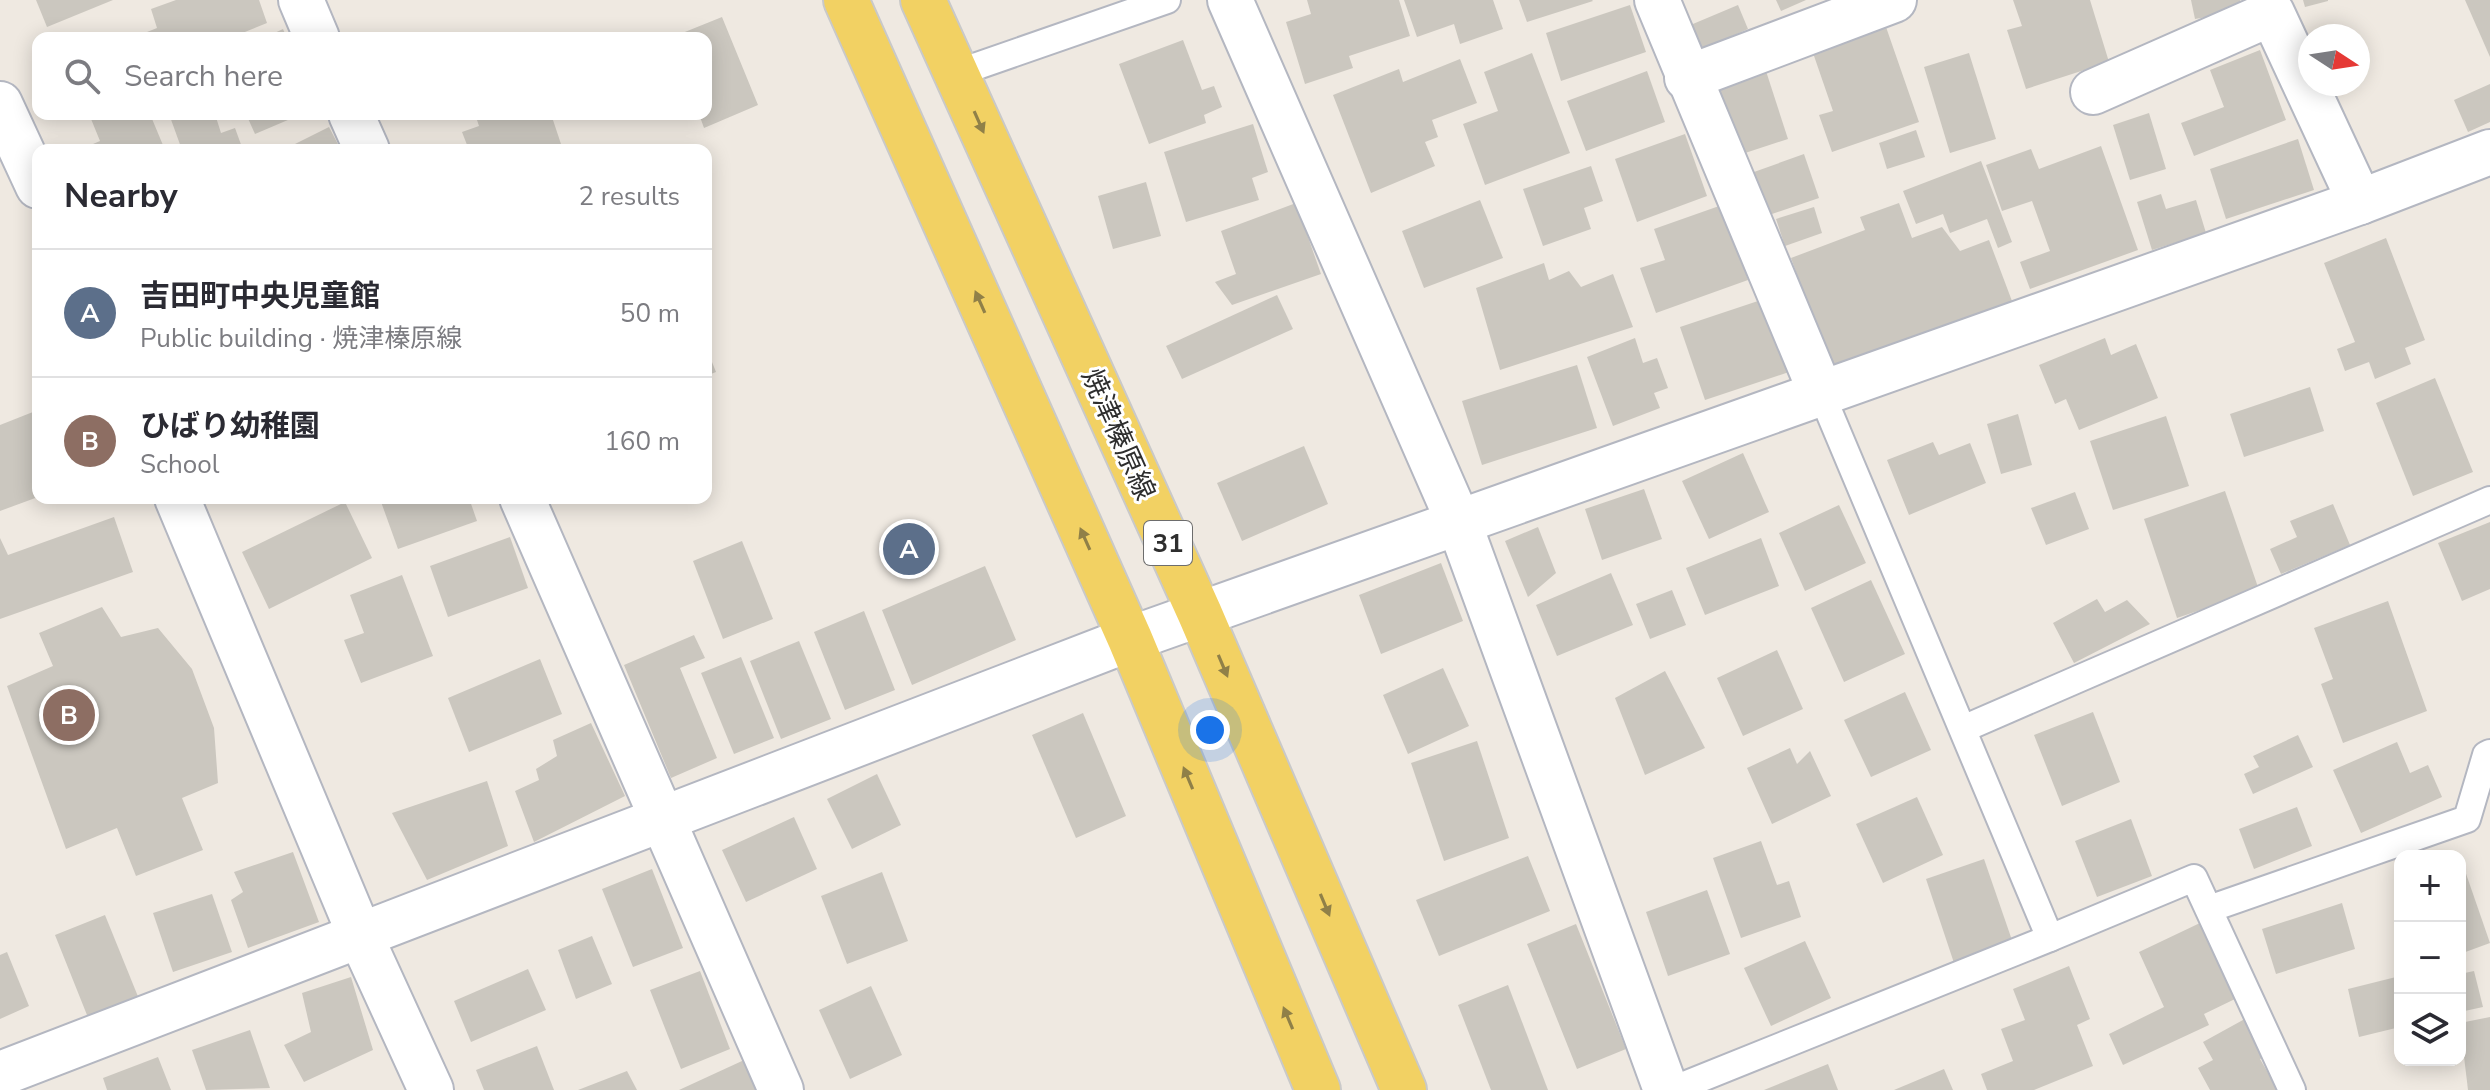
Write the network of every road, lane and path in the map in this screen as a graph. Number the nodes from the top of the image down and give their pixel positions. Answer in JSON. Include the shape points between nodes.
{"nodes":[{"id":1,"x":301,"y":0,"type":"edge"},
{"id":2,"x":846,"y":0,"type":"edge"},
{"id":3,"x":923,"y":0,"type":"edge"},
{"id":4,"x":1167,"y":0,"type":"edge"},
{"id":5,"x":1230,"y":0,"type":"edge"},
{"id":6,"x":1657,"y":0,"type":"edge"},
{"id":7,"x":1894,"y":0,"type":"edge"},
{"id":8,"x":314,"y":32,"type":"edge"},
{"id":9,"x":957,"y":73,"type":"junction"},
{"id":10,"x":1687,"y":78,"type":"junction"},
{"id":11,"x":2093,"y":92,"type":"dead end"},
{"id":12,"x":0,"y":104,"type":"edge"},
{"id":13,"x":354,"y":120,"type":"edge"},
{"id":14,"x":364,"y":144,"type":"edge"},
{"id":15,"x":2490,"y":152,"type":"edge"},
{"id":16,"x":32,"y":173,"type":"edge"},
{"id":17,"x":2360,"y":202,"type":"junction"},
{"id":18,"x":1821,"y":393,"type":"junction"},
{"id":19,"x":2490,"y":500,"type":"edge"},
{"id":20,"x":180,"y":504,"type":"edge"},
{"id":21,"x":525,"y":504,"type":"edge"},
{"id":22,"x":1459,"y":523,"type":"junction"},
{"id":23,"x":1200,"y":614,"type":"junction"},
{"id":24,"x":1130,"y":639,"type":"junction"},
{"id":25,"x":1963,"y":729,"type":"junction"},
{"id":26,"x":2490,"y":753,"type":"edge"},
{"id":27,"x":665,"y":819,"type":"junction"},
{"id":28,"x":2209,"y":909,"type":"junction"},
{"id":29,"x":360,"y":935,"type":"junction"},
{"id":30,"x":2050,"y":938,"type":"junction"},
{"id":31,"x":0,"y":1074,"type":"edge"},
{"id":32,"x":431,"y":1090,"type":"edge"},
{"id":33,"x":781,"y":1090,"type":"edge"},
{"id":34,"x":1318,"y":1090,"type":"edge"},
{"id":35,"x":1404,"y":1090,"type":"edge"},
{"id":36,"x":1669,"y":1090,"type":"edge"},
{"id":37,"x":2292,"y":1090,"type":"edge"}],
"edges":[{"from":1,"to":8,"type":"street"},
{"from":24,"to":2,"type":"main road","one_way":true},
{"from":3,"to":9,"type":"main road","name":"焼津榛原線","number":"31"},
{"from":4,"to":9,"type":"lane"},
{"from":5,"to":22,"type":"street"},
{"from":6,"to":10,"type":"street"},
{"from":7,"to":10,"type":"street"},
{"from":9,"to":23,"type":"main road","name":"焼津榛原線","number":"31","one_way":true},
{"from":10,"to":18,"type":"street"},
{"from":11,"to":17,"type":"street","via":[[2272,13]]},
{"from":12,"to":16,"type":"street"},
{"from":13,"to":14,"type":"street"},
{"from":15,"to":17,"type":"street"},
{"from":17,"to":18,"type":"street"},
{"from":18,"to":22,"type":"street"},
{"from":18,"to":25,"type":"lane"},
{"from":19,"to":25,"type":"lane"},
{"from":20,"to":29,"type":"street"},
{"from":21,"to":27,"type":"street"},
{"from":22,"to":23,"type":"street"},
{"from":22,"to":36,"type":"street"},
{"from":23,"to":24,"type":"street"},
{"from":23,"to":35,"type":"main road","name":"焼津榛原線","number":"31","one_way":true},
{"from":24,"to":27,"type":"street"},
{"from":34,"to":24,"type":"main road","one_way":true},
{"from":25,"to":30,"type":"lane"},
{"from":26,"to":28,"type":"lane","via":[[2467,819]]},
{"from":27,"to":29,"type":"street"},
{"from":27,"to":33,"type":"street"},
{"from":28,"to":30,"type":"lane","via":[[2194,878]]},
{"from":28,"to":37,"type":"lane"},
{"from":29,"to":31,"type":"street"},
{"from":29,"to":32,"type":"street"},
{"from":30,"to":36,"type":"lane"}]}
